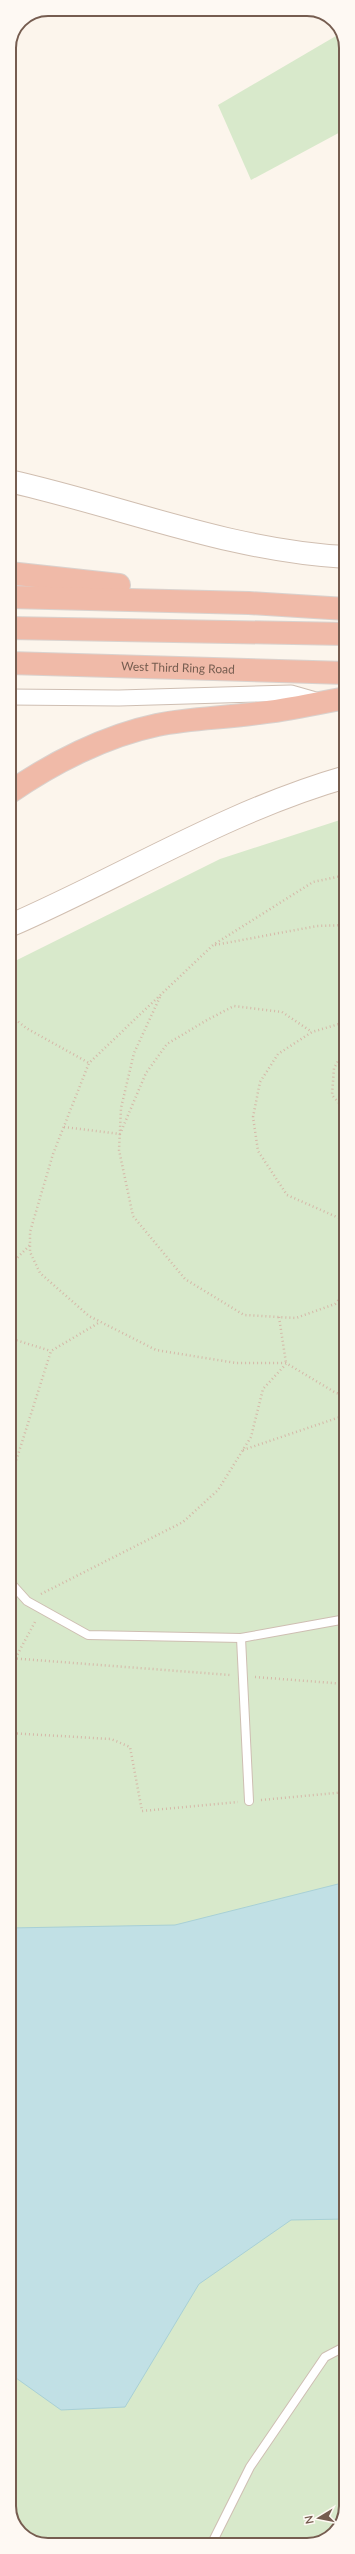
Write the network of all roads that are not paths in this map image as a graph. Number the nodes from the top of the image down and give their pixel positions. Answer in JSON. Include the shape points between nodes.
{"nodes":[{"id":1,"x":16,"y":483,"type":"edge"},
{"id":2,"x":339,"y":557,"type":"edge"},
{"id":3,"x":16,"y":574,"type":"edge"},
{"id":4,"x":16,"y":596,"type":"edge"},
{"id":5,"x":249,"y":602,"type":"junction"},
{"id":6,"x":339,"y":608,"type":"edge"},
{"id":7,"x":16,"y":628,"type":"edge"},
{"id":8,"x":339,"y":634,"type":"edge"},
{"id":9,"x":16,"y":663,"type":"edge"},
{"id":10,"x":339,"y":673,"type":"edge"},
{"id":11,"x":16,"y":696,"type":"edge"},
{"id":12,"x":339,"y":699,"type":"edge"},
{"id":13,"x":324,"y":702,"type":"junction"},
{"id":14,"x":339,"y":705,"type":"edge"},
{"id":15,"x":209,"y":717,"type":"junction"},
{"id":16,"x":16,"y":774,"type":"edge"},
{"id":17,"x":339,"y":779,"type":"edge"},
{"id":18,"x":16,"y":789,"type":"edge"},
{"id":19,"x":59,"y":904,"type":"junction"},
{"id":20,"x":16,"y":923,"type":"edge"},
{"id":21,"x":16,"y":930,"type":"edge"},
{"id":22,"x":16,"y":1589,"type":"edge"},
{"id":23,"x":339,"y":1620,"type":"edge"},
{"id":24,"x":241,"y":1638,"type":"junction"},
{"id":25,"x":248,"y":1801,"type":"road end"},
{"id":26,"x":339,"y":2350,"type":"edge"},
{"id":27,"x":214,"y":2538,"type":"edge"}],
"edges":[{"from":1,"to":2,"type":"main road","via":[[246,543]]},
{"from":3,"to":5,"type":"highway","via":[[172,590]]},
{"from":4,"to":5,"type":"highway"},
{"from":5,"to":6,"type":"highway"},
{"from":7,"to":8,"type":"highway"},
{"from":9,"to":10,"type":"highway","name":"West Third Ring Road"},
{"from":11,"to":13,"type":"street","via":[[119,698],[291,693]]},
{"from":12,"to":13,"type":"highway"},
{"from":13,"to":14,"type":"highway"},
{"from":13,"to":15,"type":"highway","via":[[259,713]]},
{"from":15,"to":16,"type":"highway","via":[[129,726],[90,737]]},
{"from":15,"to":18,"type":"highway","via":[[156,726],[88,749]]},
{"from":17,"to":19,"type":"main road","via":[[307,788],[244,813]]},
{"from":19,"to":20,"type":"main road"},
{"from":19,"to":21,"type":"street"},
{"from":22,"to":24,"type":"lane","via":[[27,1601],[88,1635]]},
{"from":23,"to":24,"type":"lane"},
{"from":24,"to":25,"type":"lane"},
{"from":26,"to":27,"type":"lane","via":[[325,2357],[250,2467]]}]}
